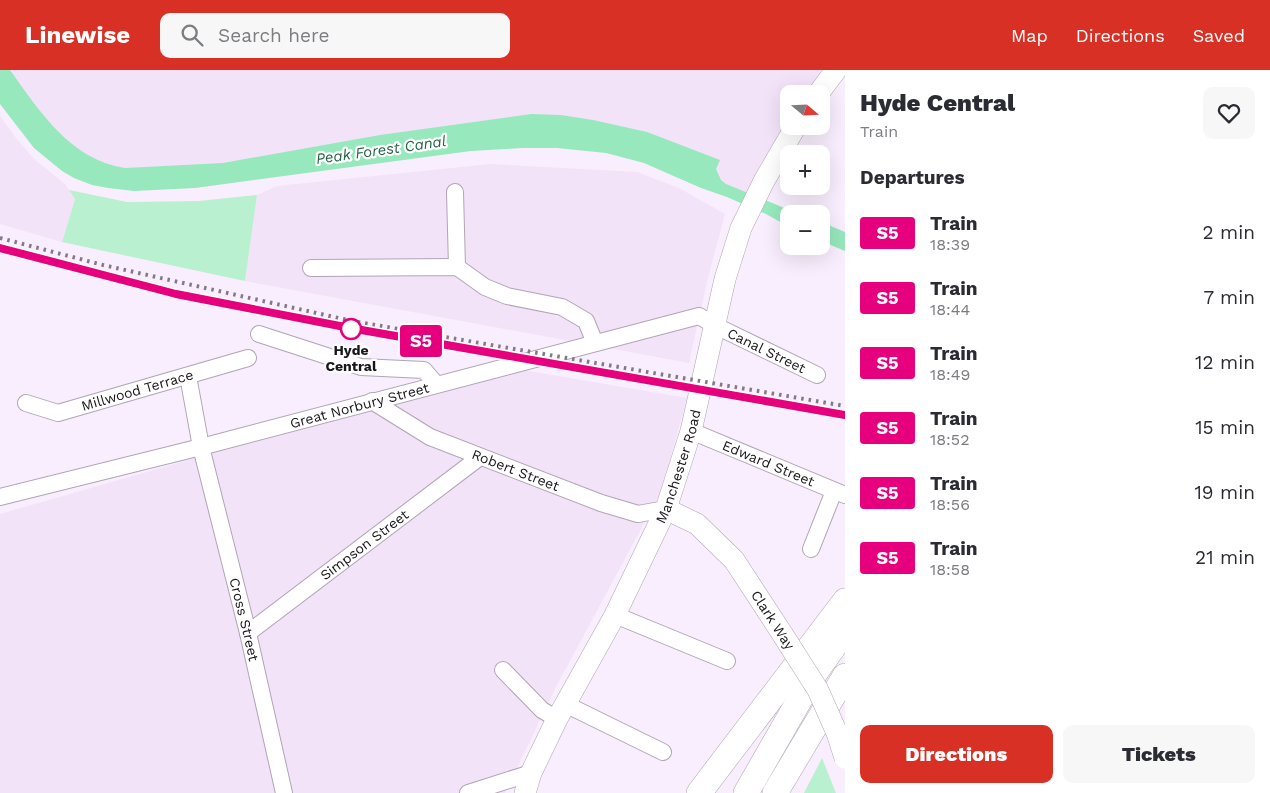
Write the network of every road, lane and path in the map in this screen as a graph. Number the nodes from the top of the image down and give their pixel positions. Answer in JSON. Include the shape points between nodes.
{"nodes":[{"id":1,"x":836,"y":70,"type":"edge"},
{"id":2,"x":825,"y":85,"type":"edge"},
{"id":3,"x":791,"y":135,"type":"edge"},
{"id":4,"x":455,"y":192,"type":"dead end"},
{"id":5,"x":457,"y":266,"type":"junction"},
{"id":6,"x":311,"y":268,"type":"dead end"},
{"id":7,"x":716,"y":326,"type":"junction"},
{"id":8,"x":259,"y":334,"type":"dead end"},
{"id":9,"x":595,"y":343,"type":"junction"},
{"id":10,"x":248,"y":358,"type":"dead end"},
{"id":11,"x":817,"y":375,"type":"dead end"},
{"id":12,"x":188,"y":376,"type":"junction"},
{"id":13,"x":436,"y":384,"type":"junction"},
{"id":14,"x":372,"y":401,"type":"junction"},
{"id":15,"x":26,"y":403,"type":"dead end"},
{"id":16,"x":691,"y":431,"type":"junction"},
{"id":17,"x":201,"y":447,"type":"junction"},
{"id":18,"x":480,"y":456,"type":"junction"},
{"id":19,"x":840,"y":493,"type":"edge"},
{"id":20,"x":0,"y":497,"type":"edge"},
{"id":21,"x":666,"y":509,"type":"junction"},
{"id":22,"x":811,"y":549,"type":"dead end"},
{"id":23,"x":845,"y":601,"type":"edge"},
{"id":24,"x":615,"y":616,"type":"junction"},
{"id":25,"x":845,"y":631,"type":"edge"},
{"id":26,"x":248,"y":633,"type":"junction"},
{"id":27,"x":727,"y":661,"type":"dead end"},
{"id":28,"x":503,"y":670,"type":"dead end"},
{"id":29,"x":845,"y":676,"type":"edge"},
{"id":30,"x":845,"y":698,"type":"edge"},
{"id":31,"x":561,"y":712,"type":"junction"},
{"id":32,"x":663,"y":752,"type":"dead end"},
{"id":33,"x":845,"y":758,"type":"edge"},
{"id":34,"x":528,"y":783,"type":"edge"},
{"id":35,"x":284,"y":793,"type":"edge"},
{"id":36,"x":468,"y":793,"type":"edge"},
{"id":37,"x":698,"y":793,"type":"edge"},
{"id":38,"x":746,"y":793,"type":"edge"},
{"id":39,"x":776,"y":793,"type":"edge"},
{"id":40,"x":790,"y":793,"type":"edge"}],
"edges":[{"from":1,"to":2,"type":"main road"},
{"from":3,"to":7,"type":"main road","name":"Manchester Road","via":[[741,228],[725,279]]},
{"from":4,"to":5,"type":"street"},
{"from":5,"to":6,"type":"street"},
{"from":5,"to":9,"type":"street","via":[[485,288],[562,307],[586,321]]},
{"from":7,"to":9,"type":"street","name":"Great Norbury Street","via":[[699,316]]},
{"from":7,"to":11,"type":"street","name":"Canal Street"},
{"from":7,"to":16,"type":"main road","name":"Manchester Road"},
{"from":8,"to":13,"type":"street","via":[[361,367],[424,370]]},
{"from":9,"to":13,"type":"street","name":"Great Norbury Street"},
{"from":10,"to":12,"type":"street","name":"Millwood Terrace"},
{"from":12,"to":15,"type":"street","name":"Millwood Terrace","via":[[58,413]]},
{"from":12,"to":17,"type":"street","name":"Cross Street"},
{"from":13,"to":14,"type":"street","name":"Great Norbury Street"},
{"from":14,"to":17,"type":"street","name":"Great Norbury Street"},
{"from":14,"to":18,"type":"street","name":"Robert Street","via":[[430,437]]},
{"from":16,"to":19,"type":"street","name":"Edward Street"},
{"from":16,"to":21,"type":"main road","name":"Manchester Road"},
{"from":17,"to":20,"type":"street","name":"Great Norbury Street"},
{"from":17,"to":26,"type":"street","name":"Cross Street"},
{"from":18,"to":21,"type":"street","name":"Robert Street","via":[[638,514]]},
{"from":18,"to":26,"type":"street","name":"Simpson Street"},
{"from":19,"to":22,"type":"street"},
{"from":21,"to":24,"type":"main road","name":"Manchester Road"},
{"from":21,"to":33,"type":"main road","name":"Clark Way","bridge":true,"via":[[697,524],[734,560],[818,690]]},
{"from":23,"to":37,"type":"highway"},
{"from":24,"to":27,"type":"street"},
{"from":24,"to":31,"type":"main road","name":"Manchester Road"},
{"from":25,"to":38,"type":"highway","via":[[815,673]]},
{"from":26,"to":35,"type":"street","name":"Cross Street"},
{"from":28,"to":31,"type":"street","via":[[542,710]]},
{"from":29,"to":39,"type":"highway"},
{"from":30,"to":40,"type":"highway"},
{"from":31,"to":32,"type":"street"},
{"from":31,"to":34,"type":"main road","name":"Manchester Road"},
{"from":34,"to":36,"type":"street"}]}
